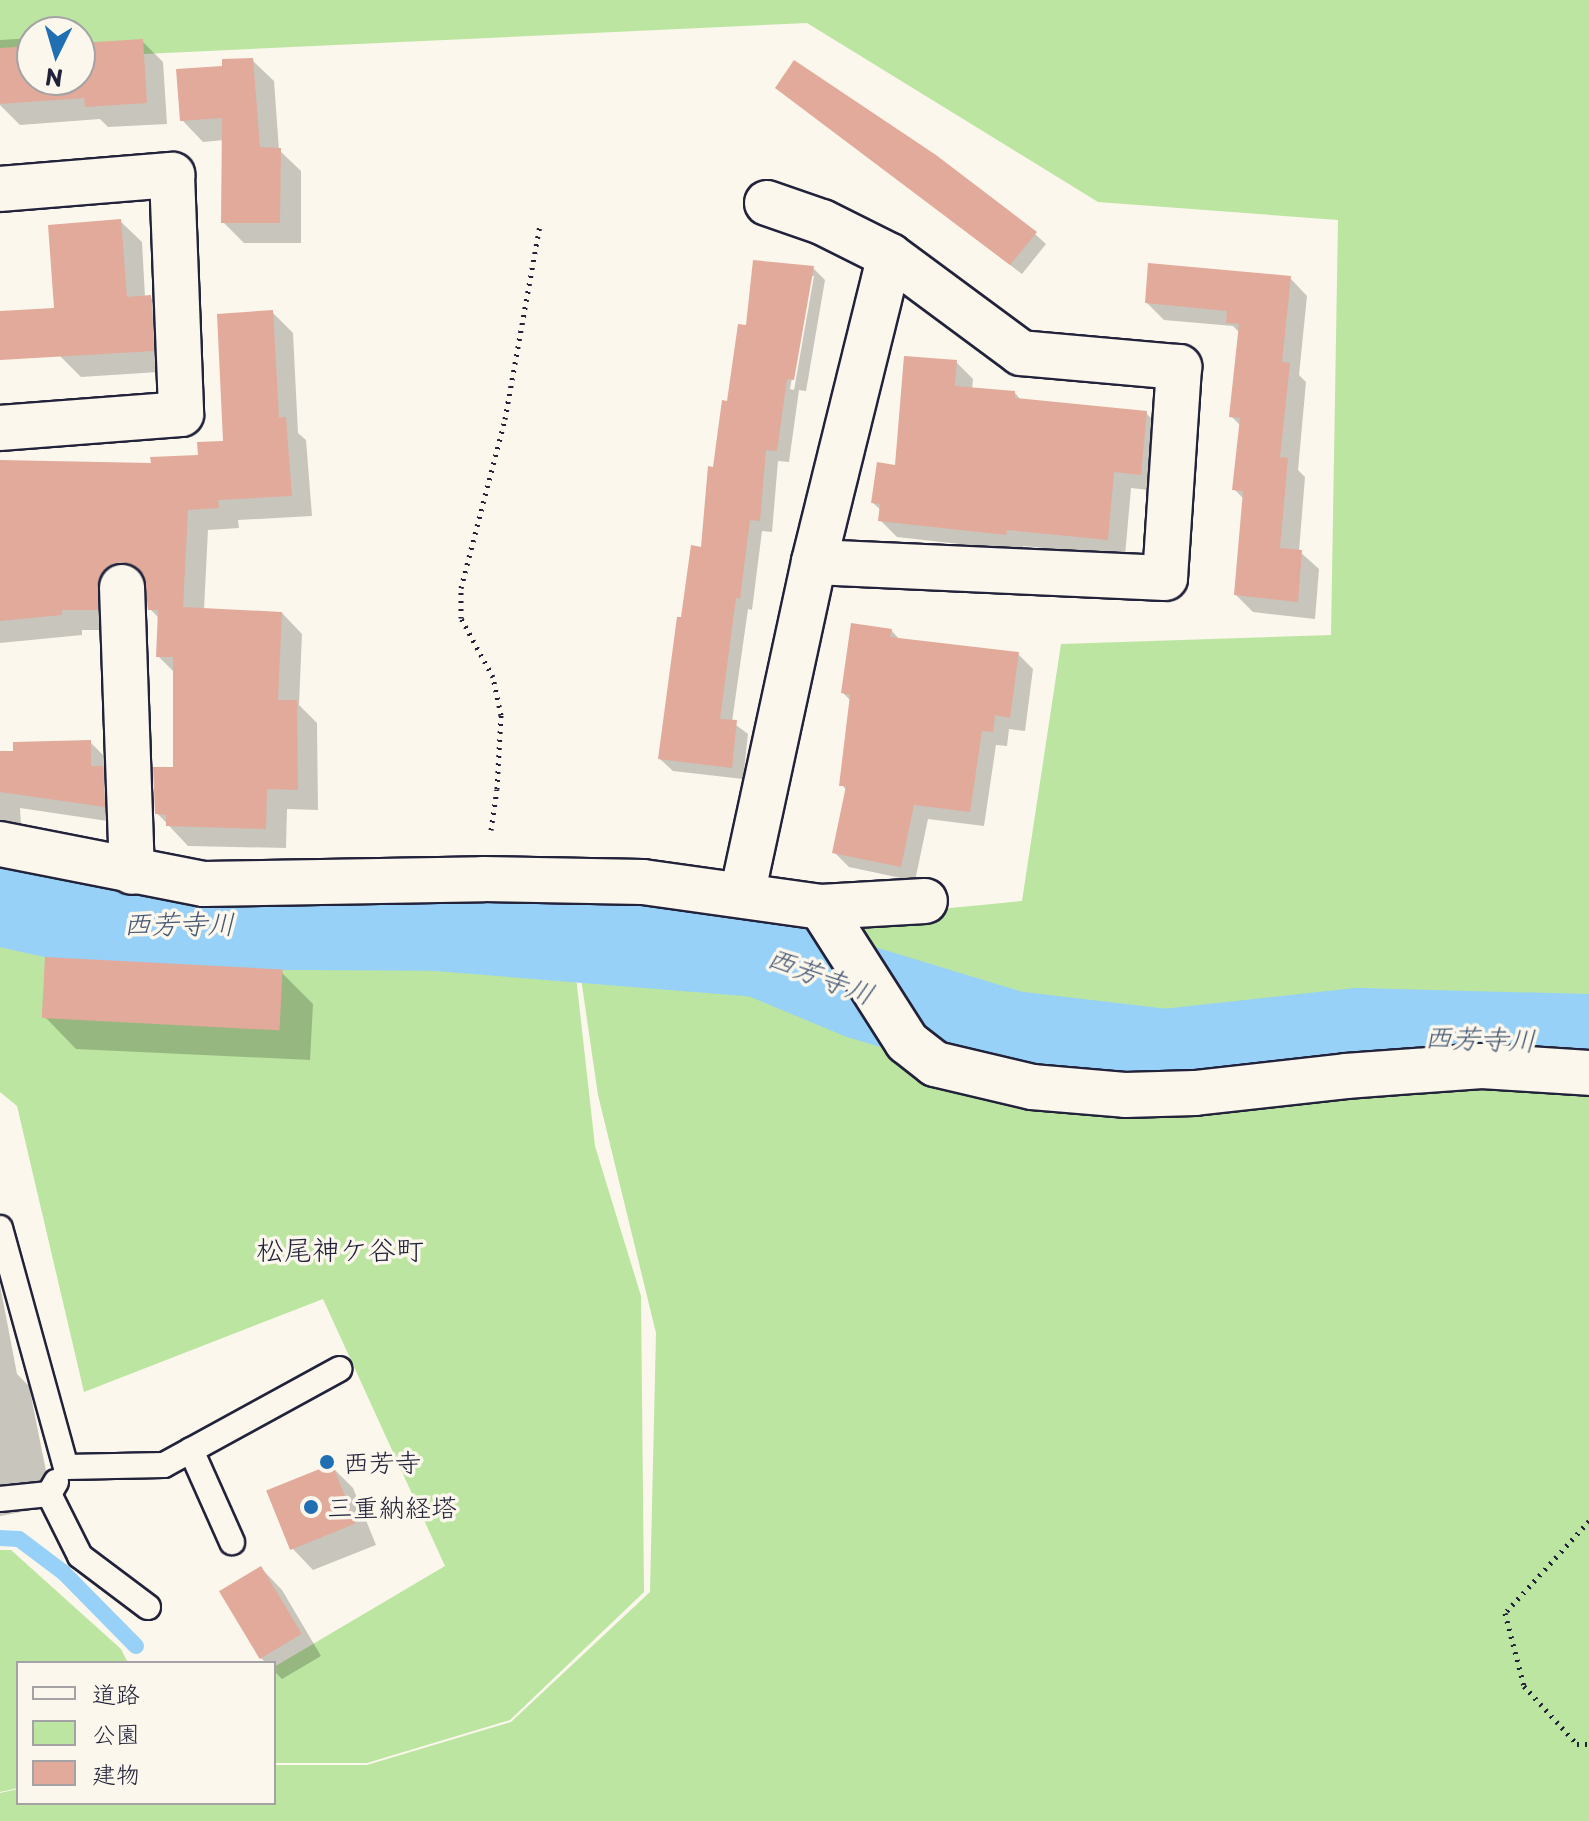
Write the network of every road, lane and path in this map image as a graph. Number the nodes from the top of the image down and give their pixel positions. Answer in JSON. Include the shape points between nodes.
{"nodes":[{"id":1,"x":0,"y":189,"type":"edge"},
{"id":2,"x":767,"y":203,"type":"dead end"},
{"id":3,"x":540,"y":224,"type":"dead end"},
{"id":4,"x":890,"y":256,"type":"junction"},
{"id":5,"x":0,"y":428,"type":"edge"},
{"id":6,"x":814,"y":562,"type":"junction"},
{"id":7,"x":122,"y":587,"type":"dead end"},
{"id":8,"x":0,"y":844,"type":"edge"},
{"id":9,"x":132,"y":872,"type":"junction"},
{"id":10,"x":483,"y":879,"type":"junction"},
{"id":11,"x":742,"y":895,"type":"junction"},
{"id":12,"x":925,"y":901,"type":"dead end"},
{"id":13,"x":821,"y":907,"type":"junction"},
{"id":14,"x":1589,"y":1073,"type":"edge"},
{"id":15,"x":0,"y":1228,"type":"edge"},
{"id":16,"x":339,"y":1369,"type":"dead end"},
{"id":17,"x":191,"y":1450,"type":"junction"},
{"id":18,"x":66,"y":1467,"type":"junction"},
{"id":19,"x":49,"y":1494,"type":"junction"},
{"id":20,"x":0,"y":1499,"type":"edge"},
{"id":21,"x":1589,"y":1521,"type":"edge"},
{"id":22,"x":232,"y":1542,"type":"dead end"},
{"id":23,"x":148,"y":1607,"type":"dead end"},
{"id":24,"x":1589,"y":1744,"type":"edge"}],
"edges":[{"from":1,"to":5,"type":"street","via":[[172,175],[181,414]]},
{"from":2,"to":4,"type":"street","via":[[822,222]]},
{"from":3,"to":10,"type":"path","via":[[505,419],[461,588],[461,618],[493,677],[501,715],[497,789]]},
{"from":4,"to":6,"type":"street"},
{"from":4,"to":6,"type":"street","via":[[1021,353],[1179,367],[1165,578]]},
{"from":6,"to":11,"type":"street"},
{"from":7,"to":9,"type":"street"},
{"from":8,"to":9,"type":"street"},
{"from":9,"to":10,"type":"street","via":[[204,884]]},
{"from":10,"to":11,"type":"street","via":[[643,882]]},
{"from":11,"to":13,"type":"street"},
{"from":12,"to":13,"type":"street"},
{"from":13,"to":14,"type":"street","via":[[907,1042],[935,1064],[1032,1087],[1125,1095],[1482,1066]]},
{"from":15,"to":18,"type":"lane"},
{"from":16,"to":17,"type":"lane"},
{"from":17,"to":18,"type":"lane","via":[[164,1465]]},
{"from":17,"to":22,"type":"lane"},
{"from":18,"to":19,"type":"lane"},
{"from":19,"to":20,"type":"lane"},
{"from":19,"to":23,"type":"lane","via":[[80,1556]]},
{"from":21,"to":24,"type":"path","via":[[1505,1613],[1524,1686],[1577,1744]]}]}
